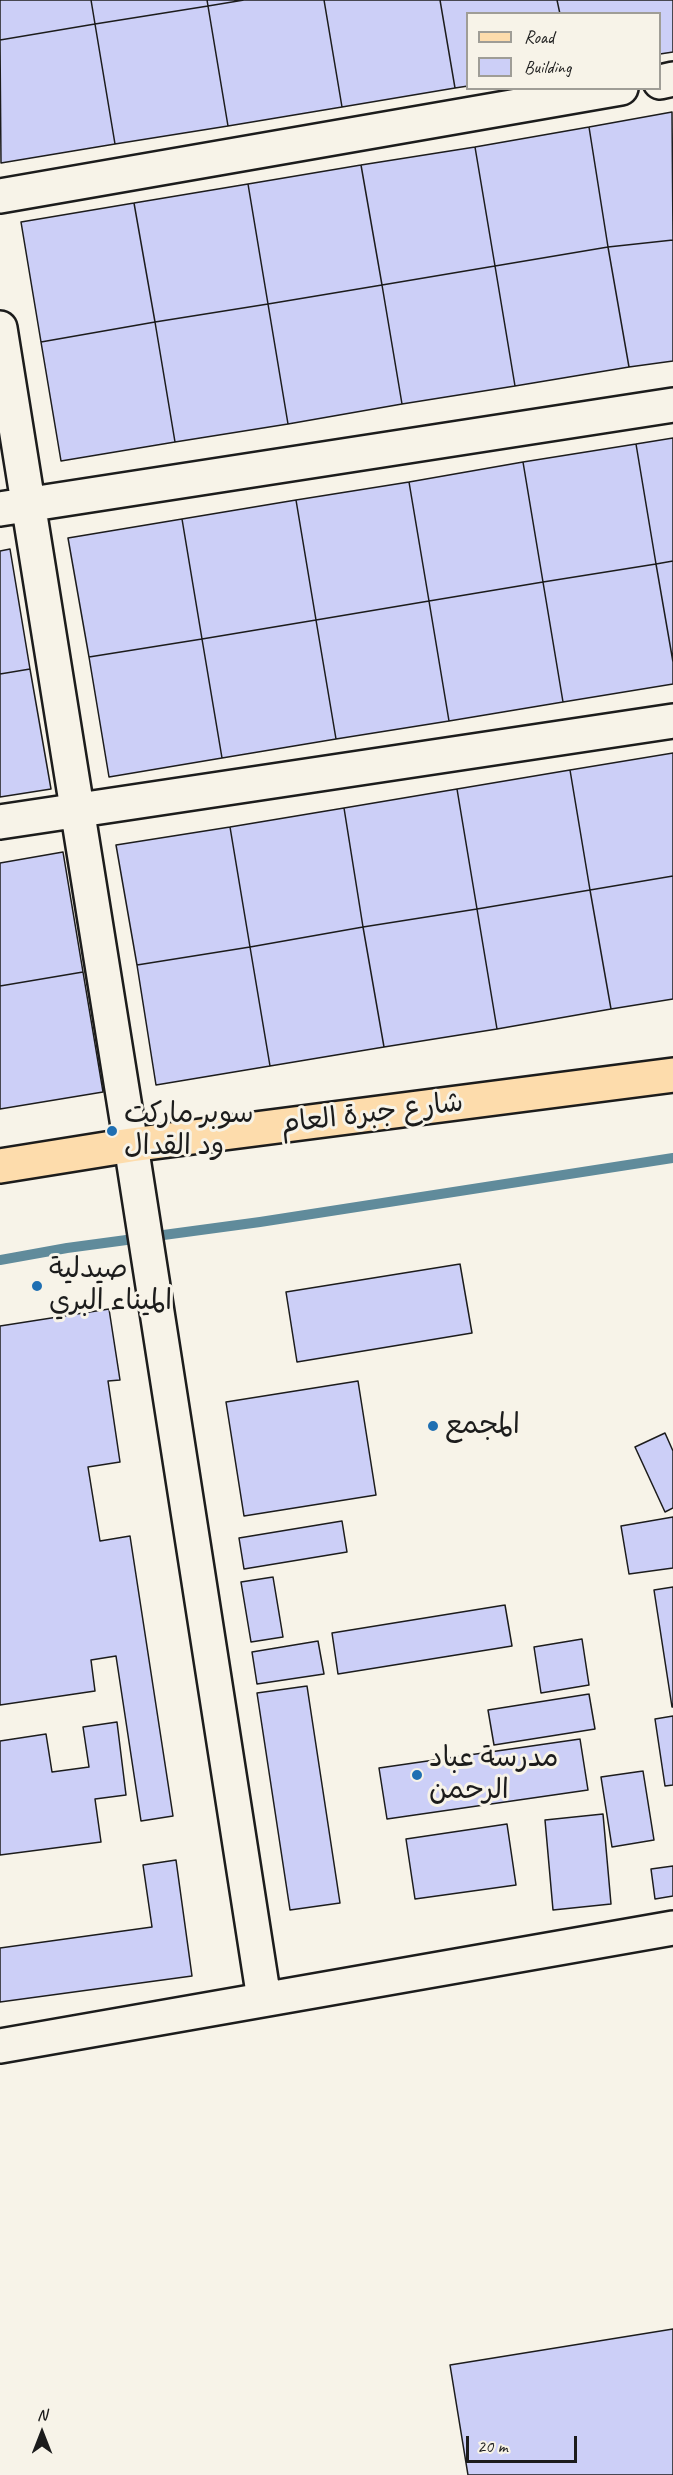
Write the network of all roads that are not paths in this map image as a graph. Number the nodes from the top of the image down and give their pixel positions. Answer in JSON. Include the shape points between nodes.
{"nodes":[{"id":1,"x":610,"y":90,"type":"edge"},
{"id":2,"x":0,"y":196,"type":"edge"},
{"id":3,"x":0,"y":328,"type":"edge"},
{"id":4,"x":673,"y":405,"type":"edge"},
{"id":5,"x":14,"y":507,"type":"edge"},
{"id":6,"x":673,"y":721,"type":"edge"},
{"id":7,"x":77,"y":810,"type":"junction"},
{"id":8,"x":0,"y":822,"type":"edge"},
{"id":9,"x":673,"y":1075,"type":"edge"},
{"id":10,"x":131,"y":1145,"type":"junction"},
{"id":11,"x":0,"y":1166,"type":"edge"},
{"id":12,"x":673,"y":1928,"type":"edge"},
{"id":13,"x":264,"y":1999,"type":"junction"},
{"id":14,"x":0,"y":2046,"type":"edge"}],
"edges":[{"from":1,"to":2,"type":"street"},
{"from":3,"to":5,"type":"street"},
{"from":4,"to":5,"type":"street"},
{"from":5,"to":7,"type":"street"},
{"from":6,"to":7,"type":"street"},
{"from":7,"to":8,"type":"street"},
{"from":7,"to":10,"type":"street"},
{"from":9,"to":10,"type":"main road","name":"شارع جبرة العام"},
{"from":10,"to":11,"type":"main road","name":"شارع جبرة العام"},
{"from":10,"to":13,"type":"street"},
{"from":12,"to":13,"type":"street"},
{"from":13,"to":14,"type":"street"}]}
